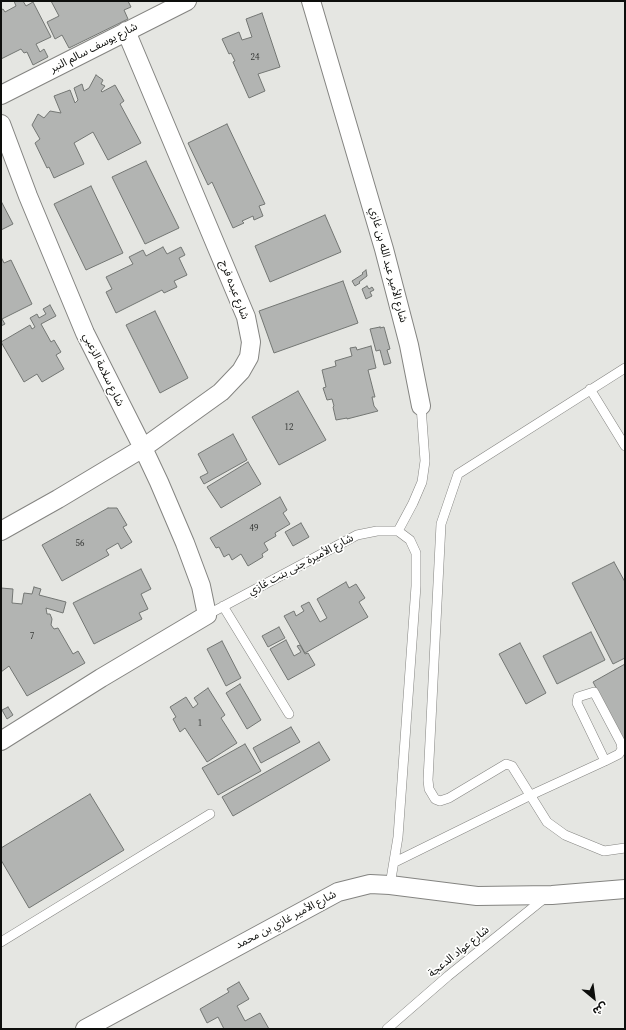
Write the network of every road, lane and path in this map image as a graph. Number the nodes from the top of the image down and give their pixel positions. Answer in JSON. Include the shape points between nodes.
{"nodes":[{"id":1,"x":187,"y":1,"type":"edge"},
{"id":2,"x":311,"y":1,"type":"edge"},
{"id":3,"x":126,"y":31,"type":"junction"},
{"id":4,"x":1,"y":95,"type":"edge"},
{"id":5,"x":1,"y":124,"type":"edge"},
{"id":6,"x":625,"y":368,"type":"edge"},
{"id":7,"x":590,"y":389,"type":"junction"},
{"id":8,"x":421,"y":406,"type":"joint"},
{"id":9,"x":625,"y":446,"type":"edge"},
{"id":10,"x":142,"y":448,"type":"junction"},
{"id":11,"x":1,"y":531,"type":"edge"},
{"id":12,"x":398,"y":531,"type":"junction"},
{"id":13,"x":223,"y":606,"type":"junction"},
{"id":14,"x":207,"y":615,"type":"junction"},
{"id":15,"x":289,"y":714,"type":"dead end"},
{"id":16,"x":1,"y":741,"type":"edge"},
{"id":17,"x":605,"y":761,"type":"junction"},
{"id":18,"x":531,"y":795,"type":"junction"},
{"id":19,"x":210,"y":814,"type":"dead end"},
{"id":20,"x":625,"y":848,"type":"edge"},
{"id":21,"x":395,"y":862,"type":"junction"},
{"id":22,"x":390,"y":885,"type":"junction"},
{"id":23,"x":625,"y":889,"type":"edge"},
{"id":24,"x":548,"y":895,"type":"junction"},
{"id":25,"x":1,"y":942,"type":"edge"},
{"id":26,"x":85,"y":1029,"type":"edge"},
{"id":27,"x":387,"y":1029,"type":"edge"}],
"edges":[{"from":1,"to":3,"type":"street","name":"شارع يوسف سالم النبر"},
{"from":2,"to":8,"type":"street","name":"شارع الأمير عبد الله بن غازي","via":[[384,249],[409,346]]},
{"from":3,"to":4,"type":"street","name":"شارع يوسف سالم النبر"},
{"from":3,"to":10,"type":"street","name":"شارع عبده فرج","via":[[246,317],[251,342],[248,357],[241,371],[221,392]]},
{"from":5,"to":10,"type":"street","name":"شارع سلامة الزعبي","via":[[85,333]]},
{"from":6,"to":7,"type":"lane"},
{"from":7,"to":9,"type":"lane"},
{"from":7,"to":18,"type":"lane","via":[[458,474],[441,524],[428,780],[430,789],[435,799],[449,798],[506,764],[512,766]]},
{"from":8,"to":12,"type":"lane","name":"شارع الأمير عبد الله بن غازي","via":[[425,462],[422,482]]},
{"from":10,"to":11,"type":"street","name":"شارع عبده فرج"},
{"from":10,"to":14,"type":"street","name":"شارع سلامة الزعبي","via":[[162,489],[201,586]]},
{"from":12,"to":13,"type":"lane","name":"شارع الأميرة جنى بنت غازي","via":[[376,531],[357,536]]},
{"from":12,"to":21,"type":"lane","via":[[410,540],[416,552],[416,586]]},
{"from":13,"to":14,"type":"lane","name":"شارع الأميرة جنى بنت غازي"},
{"from":13,"to":15,"type":"lane"},
{"from":14,"to":16,"type":"street","name":"شارع الأميرة جنى بنت غازي"},
{"from":17,"to":17,"type":"lane","via":[[619,754],[622,749],[594,692],[578,697],[577,702]]},
{"from":17,"to":18,"type":"lane"},
{"from":18,"to":20,"type":"lane","via":[[547,822],[564,835],[604,852]]},
{"from":18,"to":21,"type":"lane"},
{"from":19,"to":25,"type":"lane"},
{"from":21,"to":22,"type":"lane"},
{"from":22,"to":24,"type":"street","name":"شارع الأمير غازي بن محمد","via":[[478,896]]},
{"from":22,"to":26,"type":"street","name":"شارع الأمير غازي بن محمد","via":[[370,884],[338,892]]},
{"from":23,"to":24,"type":"street","name":"شارع الأمير غازي بن محمد"},
{"from":24,"to":27,"type":"lane","name":"شارع عواد الدعجة"}]}
